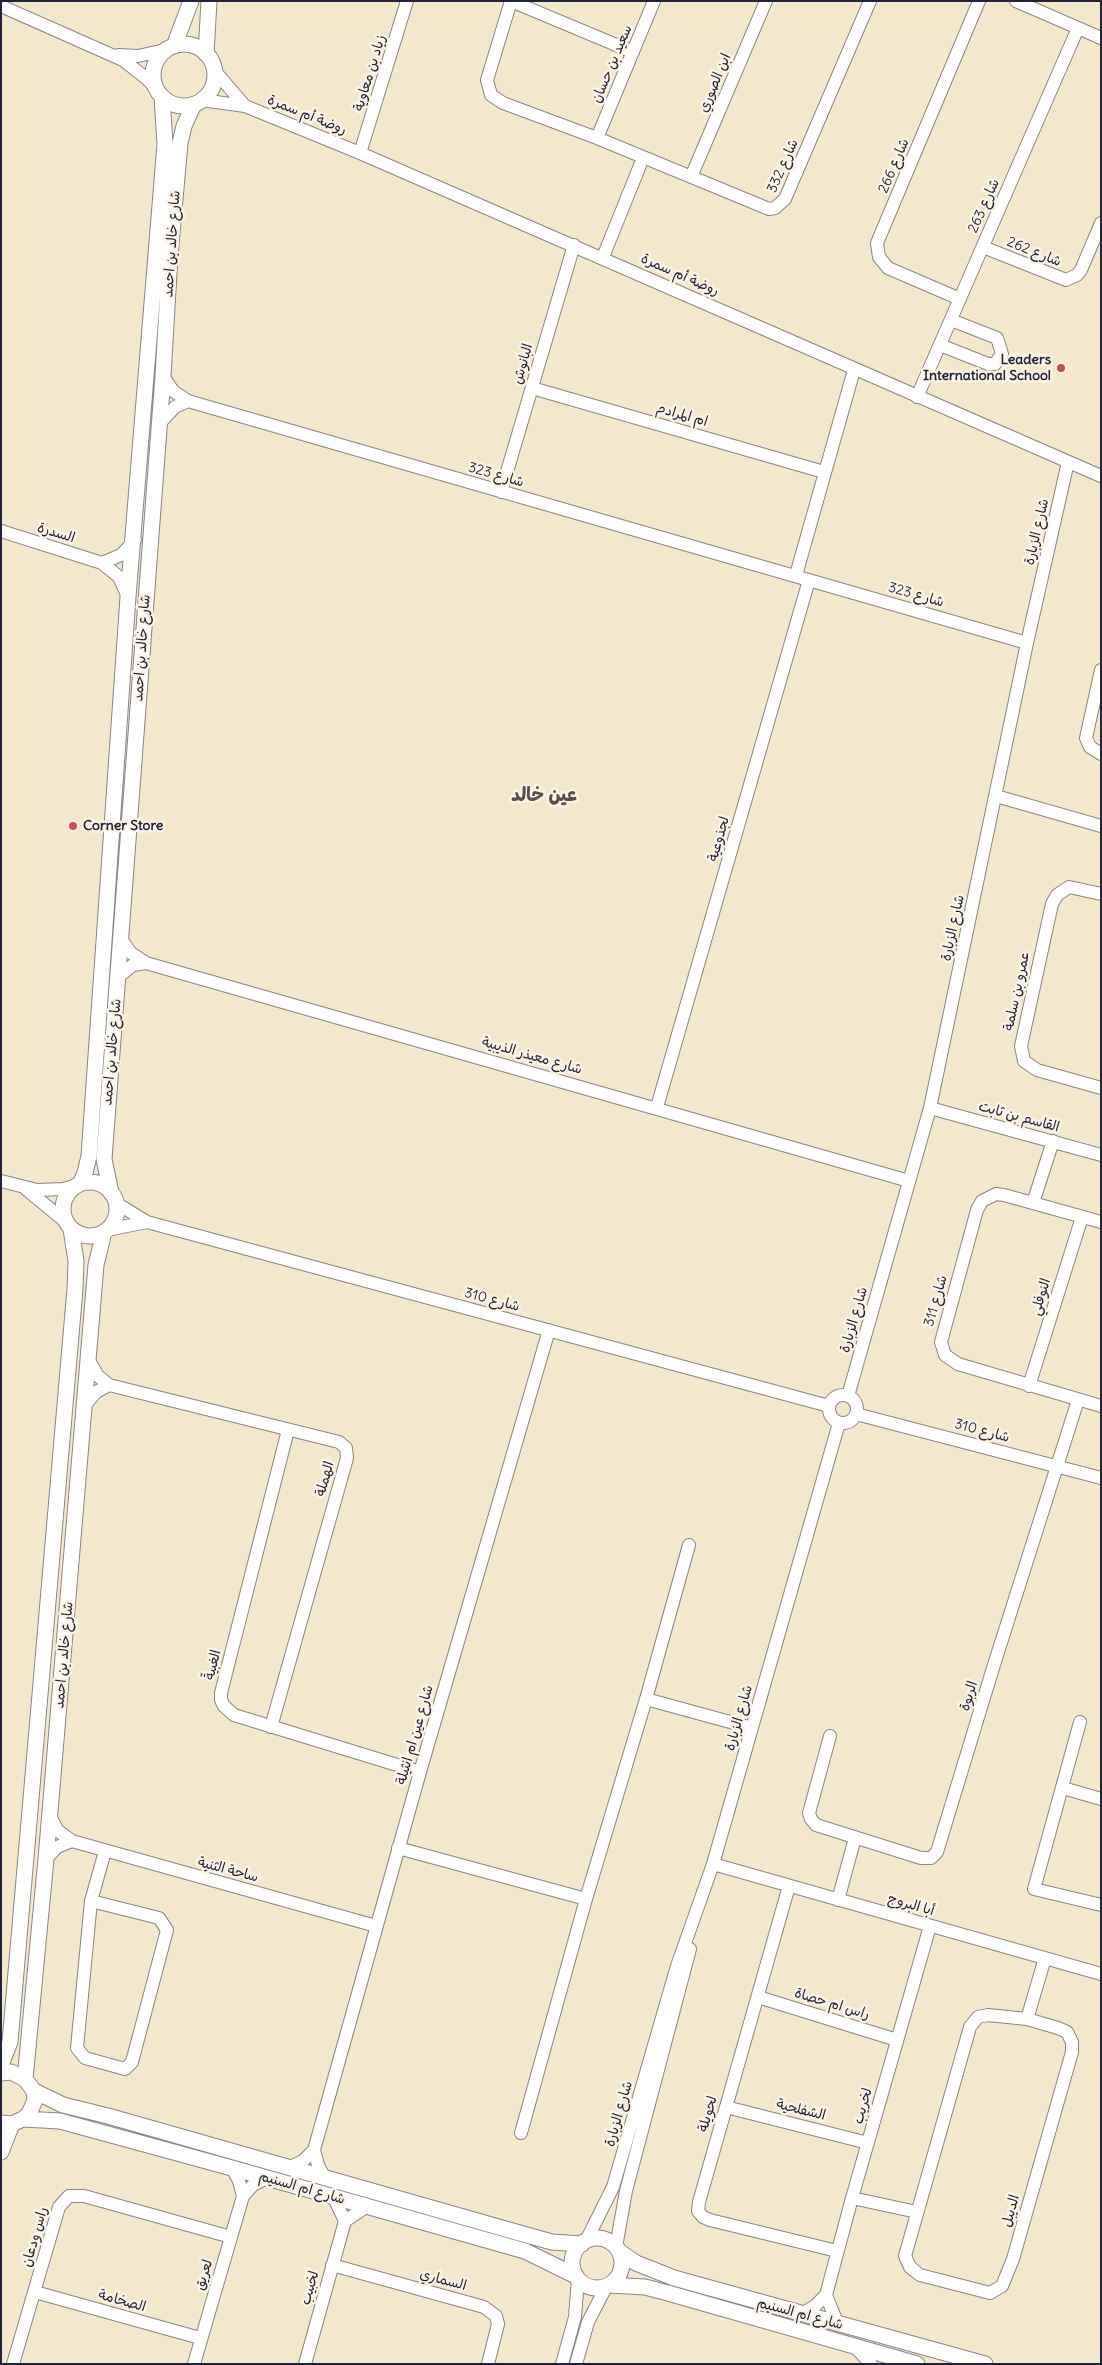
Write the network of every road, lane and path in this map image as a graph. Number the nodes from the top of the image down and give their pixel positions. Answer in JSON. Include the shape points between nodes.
{"nodes":[{"id":1,"x":191,"y":1,"type":"edge"},
{"id":2,"x":208,"y":1,"type":"edge"},
{"id":3,"x":407,"y":1,"type":"edge"},
{"id":4,"x":511,"y":1,"type":"edge"},
{"id":5,"x":654,"y":1,"type":"edge"},
{"id":6,"x":766,"y":1,"type":"edge"},
{"id":7,"x":870,"y":1,"type":"edge"},
{"id":8,"x":978,"y":1,"type":"edge"},
{"id":9,"x":1016,"y":1,"type":"edge"},
{"id":10,"x":1,"y":6,"type":"edge"},
{"id":11,"x":1078,"y":28,"type":"junction"},
{"id":12,"x":1101,"y":38,"type":"edge"},
{"id":13,"x":169,"y":48,"type":"junction"},
{"id":14,"x":633,"y":52,"type":"junction"},
{"id":15,"x":110,"y":54,"type":"junction"},
{"id":16,"x":206,"y":54,"type":"junction"},
{"id":17,"x":214,"y":70,"type":"junction"},
{"id":18,"x":159,"y":93,"type":"junction"},
{"id":19,"x":197,"y":102,"type":"junction"},
{"id":20,"x":245,"y":106,"type":"junction"},
{"id":21,"x":597,"y":138,"type":"junction"},
{"id":22,"x":360,"y":153,"type":"junction"},
{"id":23,"x":643,"y":158,"type":"junction"},
{"id":24,"x":691,"y":177,"type":"junction"},
{"id":25,"x":1101,"y":223,"type":"edge"},
{"id":26,"x":574,"y":245,"type":"junction"},
{"id":27,"x":982,"y":247,"type":"junction"},
{"id":28,"x":603,"y":257,"type":"junction"},
{"id":29,"x":960,"y":299,"type":"junction"},
{"id":30,"x":951,"y":320,"type":"junction"},
{"id":31,"x":940,"y":345,"type":"junction"},
{"id":32,"x":854,"y":370,"type":"junction"},
{"id":33,"x":163,"y":376,"type":"junction"},
{"id":34,"x":532,"y":388,"type":"junction"},
{"id":35,"x":917,"y":397,"type":"junction"},
{"id":36,"x":188,"y":401,"type":"junction"},
{"id":37,"x":159,"y":424,"type":"junction"},
{"id":38,"x":1068,"y":462,"type":"junction"},
{"id":39,"x":824,"y":472,"type":"junction"},
{"id":40,"x":1101,"y":476,"type":"edge"},
{"id":41,"x":501,"y":492,"type":"junction"},
{"id":42,"x":1,"y":531,"type":"edge"},
{"id":43,"x":134,"y":540,"type":"junction"},
{"id":44,"x":102,"y":563,"type":"junction"},
{"id":45,"x":796,"y":575,"type":"junction"},
{"id":46,"x":809,"y":580,"type":"junction"},
{"id":47,"x":128,"y":596,"type":"junction"},
{"id":48,"x":1027,"y":643,"type":"junction"},
{"id":49,"x":1101,"y":670,"type":"edge"},
{"id":50,"x":1101,"y":754,"type":"edge"},
{"id":51,"x":996,"y":796,"type":"junction"},
{"id":52,"x":1101,"y":826,"type":"edge"},
{"id":53,"x":1101,"y":894,"type":"edge"},
{"id":54,"x":121,"y":939,"type":"junction"},
{"id":55,"x":146,"y":963,"type":"junction"},
{"id":56,"x":118,"y":977,"type":"junction"},
{"id":57,"x":1101,"y":1088,"type":"edge"},
{"id":58,"x":658,"y":1108,"type":"junction"},
{"id":59,"x":930,"y":1108,"type":"junction"},
{"id":60,"x":1053,"y":1141,"type":"junction"},
{"id":61,"x":1101,"y":1155,"type":"edge"},
{"id":62,"x":1,"y":1181,"type":"edge"},
{"id":63,"x":909,"y":1181,"type":"junction"},
{"id":64,"x":78,"y":1185,"type":"junction"},
{"id":65,"x":24,"y":1187,"type":"junction"},
{"id":66,"x":114,"y":1198,"type":"junction"},
{"id":67,"x":1033,"y":1203,"type":"junction"},
{"id":68,"x":1082,"y":1216,"type":"junction"},
{"id":69,"x":147,"y":1222,"type":"junction"},
{"id":70,"x":1101,"y":1222,"type":"edge"},
{"id":71,"x":68,"y":1225,"type":"junction"},
{"id":72,"x":106,"y":1231,"type":"junction"},
{"id":73,"x":549,"y":1330,"type":"junction"},
{"id":74,"x":88,"y":1359,"type":"junction"},
{"id":75,"x":109,"y":1385,"type":"junction"},
{"id":76,"x":1029,"y":1386,"type":"junction"},
{"id":77,"x":848,"y":1396,"type":"junction"},
{"id":78,"x":1078,"y":1400,"type":"junction"},
{"id":79,"x":85,"y":1405,"type":"junction"},
{"id":80,"x":829,"y":1406,"type":"junction"},
{"id":81,"x":1101,"y":1406,"type":"edge"},
{"id":82,"x":856,"y":1414,"type":"junction"},
{"id":83,"x":840,"y":1423,"type":"junction"},
{"id":84,"x":288,"y":1430,"type":"junction"},
{"id":85,"x":1058,"y":1467,"type":"junction"},
{"id":86,"x":1101,"y":1478,"type":"edge"},
{"id":87,"x":689,"y":1545,"type":"dead end"},
{"id":88,"x":646,"y":1698,"type":"junction"},
{"id":89,"x":1080,"y":1722,"type":"dead end"},
{"id":90,"x":271,"y":1727,"type":"junction"},
{"id":91,"x":752,"y":1728,"type":"junction"},
{"id":92,"x":830,"y":1736,"type":"dead end"},
{"id":93,"x":420,"y":1772,"type":"junction"},
{"id":94,"x":1063,"y":1788,"type":"junction"},
{"id":95,"x":1101,"y":1799,"type":"edge"},
{"id":96,"x":50,"y":1816,"type":"junction"},
{"id":97,"x":855,"y":1838,"type":"junction"},
{"id":98,"x":72,"y":1841,"type":"junction"},
{"id":99,"x":398,"y":1848,"type":"junction"},
{"id":100,"x":105,"y":1852,"type":"junction"},
{"id":101,"x":46,"y":1859,"type":"junction"},
{"id":102,"x":712,"y":1864,"type":"junction"},
{"id":103,"x":788,"y":1886,"type":"junction"},
{"id":104,"x":586,"y":1899,"type":"junction"},
{"id":105,"x":838,"y":1900,"type":"junction"},
{"id":106,"x":92,"y":1901,"type":"junction"},
{"id":107,"x":700,"y":1905,"type":"junction"},
{"id":108,"x":1101,"y":1905,"type":"edge"},
{"id":109,"x":376,"y":1926,"type":"junction"},
{"id":110,"x":930,"y":1926,"type":"junction"},
{"id":111,"x":1045,"y":1958,"type":"junction"},
{"id":112,"x":1101,"y":1974,"type":"edge"},
{"id":113,"x":758,"y":1997,"type":"junction"},
{"id":114,"x":1027,"y":2019,"type":"junction"},
{"id":115,"x":898,"y":2040,"type":"junction"},
{"id":116,"x":1,"y":2066,"type":"edge"},
{"id":117,"x":1,"y":2074,"type":"edge"},
{"id":118,"x":30,"y":2085,"type":"junction"},
{"id":119,"x":726,"y":2107,"type":"junction"},
{"id":120,"x":12,"y":2122,"type":"edge"},
{"id":121,"x":520,"y":2133,"type":"dead end"},
{"id":122,"x":868,"y":2143,"type":"junction"},
{"id":123,"x":314,"y":2150,"type":"junction"},
{"id":124,"x":1,"y":2152,"type":"edge"},
{"id":125,"x":232,"y":2168,"type":"junction"},
{"id":126,"x":288,"y":2168,"type":"junction"},
{"id":127,"x":267,"y":2178,"type":"junction"},
{"id":128,"x":325,"y":2179,"type":"junction"},
{"id":129,"x":243,"y":2196,"type":"junction"},
{"id":130,"x":334,"y":2198,"type":"junction"},
{"id":131,"x":852,"y":2198,"type":"junction"},
{"id":132,"x":366,"y":2207,"type":"junction"},
{"id":133,"x":917,"y":2212,"type":"junction"},
{"id":134,"x":345,"y":2221,"type":"junction"},
{"id":135,"x":231,"y":2237,"type":"junction"},
{"id":136,"x":584,"y":2242,"type":"junction"},
{"id":137,"x":618,"y":2249,"type":"junction"},
{"id":138,"x":837,"y":2251,"type":"junction"},
{"id":139,"x":332,"y":2265,"type":"junction"},
{"id":140,"x":577,"y":2277,"type":"junction"},
{"id":141,"x":608,"y":2286,"type":"junction"},
{"id":142,"x":35,"y":2292,"type":"junction"},
{"id":143,"x":826,"y":2294,"type":"junction"},
{"id":144,"x":800,"y":2315,"type":"junction"},
{"id":145,"x":838,"y":2325,"type":"junction"},
{"id":146,"x":200,"y":2338,"type":"junction"},
{"id":147,"x":854,"y":2346,"type":"junction"},
{"id":148,"x":911,"y":2363,"type":"edge"},
{"id":149,"x":12,"y":2364,"type":"edge"},
{"id":150,"x":194,"y":2364,"type":"edge"},
{"id":151,"x":305,"y":2364,"type":"edge"},
{"id":152,"x":488,"y":2364,"type":"edge"},
{"id":153,"x":562,"y":2364,"type":"edge"},
{"id":154,"x":576,"y":2364,"type":"edge"},
{"id":155,"x":871,"y":2364,"type":"edge"},
{"id":156,"x":985,"y":2364,"type":"edge"}],
"edges":[{"from":1,"to":13,"type":"main road"},
{"from":2,"to":16,"type":"main road"},
{"from":3,"to":22,"type":"street","name":"زياد بن معاوية"},
{"from":4,"to":14,"type":"street"},
{"from":4,"to":21,"type":"street","name":"شارع 332","via":[[487,80],[491,95],[503,103]]},
{"from":5,"to":14,"type":"street","name":"سعيد بن حسان"},
{"from":6,"to":24,"type":"street","name":"ابن الصوري"},
{"from":7,"to":24,"type":"street","name":"شارع 332","via":[[782,204],[764,208]]},
{"from":8,"to":29,"type":"street","name":"شارع 266","via":[[877,243],[879,257],[888,268]]},
{"from":9,"to":11,"type":"street"},
{"from":10,"to":15,"type":"street"},
{"from":11,"to":12,"type":"street"},
{"from":11,"to":27,"type":"street","name":"شارع 263"},
{"from":13,"to":15,"type":"street","via":[[138,56]]},
{"from":13,"to":16,"type":"main road","via":[[191,45]]},
{"from":13,"to":18,"type":"main road","via":[[155,64],[153,80]]},
{"from":14,"to":21,"type":"street","name":"سعيد بن حسان"},
{"from":15,"to":18,"type":"street","via":[[135,68]]},
{"from":16,"to":17,"type":"main road"},
{"from":17,"to":19,"type":"main road","via":[[212,87]]},
{"from":17,"to":20,"type":"street","name":"روضة أم سمرة"},
{"from":18,"to":19,"type":"main road","via":[[177,105]]},
{"from":18,"to":43,"type":"main road","name":"شارع خالد بن احمد","via":[[166,144]]},
{"from":19,"to":20,"type":"street","name":"روضة أم سمرة"},
{"from":19,"to":33,"type":"main road","name":"شارع خالد بن احمد","via":[[184,126],[180,143]]},
{"from":20,"to":22,"type":"street","name":"روضة أم سمرة"},
{"from":21,"to":23,"type":"street","name":"شارع 332"},
{"from":22,"to":26,"type":"street","name":"روضة أم سمرة"},
{"from":23,"to":24,"type":"street","name":"شارع 332"},
{"from":23,"to":28,"type":"street"},
{"from":25,"to":27,"type":"street","name":"شارع 262","via":[[1081,270],[1066,280]]},
{"from":26,"to":28,"type":"street","name":"روضة أم سمرة"},
{"from":26,"to":34,"type":"street","name":"البانوش"},
{"from":27,"to":29,"type":"street","name":"شارع 263"},
{"from":28,"to":32,"type":"street","name":"روضة أم سمرة"},
{"from":29,"to":30,"type":"street","name":"شارع 263"},
{"from":30,"to":31,"type":"street","name":"شارع 263"},
{"from":30,"to":31,"type":"street","via":[[997,338],[1002,354],[996,364],[988,364]]},
{"from":31,"to":35,"type":"street","name":"شارع 263"},
{"from":32,"to":35,"type":"street","name":"روضة أم سمرة"},
{"from":32,"to":39,"type":"street"},
{"from":33,"to":36,"type":"street","name":"شارع 323","via":[[173,390]]},
{"from":33,"to":37,"type":"main road","name":"شارع خالد بن احمد"},
{"from":34,"to":39,"type":"street","name":"ام المرادم"},
{"from":34,"to":41,"type":"street","name":"البانوش"},
{"from":35,"to":38,"type":"street","name":"روضة أم سمرة"},
{"from":36,"to":37,"type":"street","via":[[175,407]]},
{"from":36,"to":41,"type":"street","name":"شارع 323"},
{"from":37,"to":54,"type":"main road","name":"شارع خالد بن احمد"},
{"from":38,"to":40,"type":"street","name":"روضة أم سمرة"},
{"from":38,"to":48,"type":"street","name":"شارع الزبارة"},
{"from":39,"to":45,"type":"street"},
{"from":41,"to":45,"type":"street","name":"شارع 323"},
{"from":42,"to":44,"type":"street","name":"السدرة"},
{"from":43,"to":44,"type":"street","via":[[121,555]]},
{"from":43,"to":47,"type":"main road","name":"شارع خالد بن احمد"},
{"from":44,"to":47,"type":"street","name":"السدرة","via":[[119,577]]},
{"from":45,"to":46,"type":"street","name":"شارع 323"},
{"from":46,"to":48,"type":"street","name":"شارع 323"},
{"from":46,"to":58,"type":"street","name":"لجذوعية"},
{"from":47,"to":64,"type":"main road","name":"شارع خالد بن احمد","via":[[89,1156]]},
{"from":48,"to":51,"type":"street","name":"شارع الزبارة"},
{"from":49,"to":50,"type":"street","via":[[1086,738],[1090,747]]},
{"from":51,"to":52,"type":"street"},
{"from":51,"to":59,"type":"street","name":"شارع الزبارة"},
{"from":53,"to":57,"type":"street","name":"عمرو بن سلمة","via":[[1069,887],[1057,895],[1052,904],[1021,1046],[1024,1061],[1037,1070]]},
{"from":54,"to":55,"type":"street","name":"شارع معيذر الذيبية","via":[[131,954]]},
{"from":54,"to":56,"type":"main road","name":"شارع خالد بن احمد"},
{"from":55,"to":56,"type":"street","via":[[133,965]]},
{"from":55,"to":58,"type":"street","name":"شارع معيذر الذيبية"},
{"from":56,"to":66,"type":"main road","name":"شارع خالد بن احمد","via":[[104,1159]]},
{"from":58,"to":63,"type":"street","name":"شارع معيذر الذيبية"},
{"from":59,"to":60,"type":"street","name":"القاسم بن ثابت"},
{"from":59,"to":63,"type":"street","name":"شارع الزبارة"},
{"from":60,"to":61,"type":"street","name":"القاسم بن ثابت"},
{"from":60,"to":67,"type":"street"},
{"from":62,"to":65,"type":"street"},
{"from":63,"to":77,"type":"street","name":"شارع الزبارة"},
{"from":64,"to":65,"type":"street","via":[[50,1190]]},
{"from":64,"to":66,"type":"main road","via":[[87,1182],[100,1184]]},
{"from":64,"to":71,"type":"main road","via":[[65,1198],[63,1206]]},
{"from":65,"to":71,"type":"street"},
{"from":66,"to":69,"type":"street","name":"شارع 310"},
{"from":66,"to":72,"type":"main road","via":[[115,1218]]},
{"from":67,"to":68,"type":"street","name":"شارع 311"},
{"from":67,"to":76,"type":"street","name":"شارع 311","via":[[996,1194],[982,1202],[940,1342],[945,1355],[958,1364]]},
{"from":68,"to":70,"type":"street","name":"شارع 311"},
{"from":68,"to":76,"type":"street","name":"النوفلي"},
{"from":69,"to":72,"type":"street","name":"شارع 310"},
{"from":69,"to":73,"type":"street","name":"شارع 310"},
{"from":71,"to":72,"type":"main road","via":[[84,1236]]},
{"from":71,"to":116,"type":"main road","name":"شارع خالد بن احمد","via":[[76,1261],[75,1289],[10,2042]]},
{"from":72,"to":74,"type":"main road","name":"شارع خالد بن احمد","via":[[97,1260]]},
{"from":73,"to":80,"type":"street","name":"شارع 310"},
{"from":73,"to":93,"type":"street","name":"شارع عين ام انثيلة"},
{"from":74,"to":75,"type":"street","via":[[98,1376]]},
{"from":74,"to":79,"type":"main road","name":"شارع خالد بن احمد"},
{"from":75,"to":79,"type":"street","via":[[96,1392]]},
{"from":75,"to":84,"type":"street","name":"الهملة"},
{"from":76,"to":78,"type":"street","name":"شارع 311"},
{"from":77,"to":80,"type":"street","via":[[834,1398]]},
{"from":77,"to":82,"type":"street","via":[[855,1404]]},
{"from":78,"to":81,"type":"street","name":"شارع 311"},
{"from":78,"to":85,"type":"street"},
{"from":79,"to":96,"type":"main road","name":"شارع خالد بن احمد"},
{"from":80,"to":83,"type":"street","via":[[831,1417]]},
{"from":82,"to":83,"type":"street","via":[[851,1421]]},
{"from":82,"to":85,"type":"street","name":"شارع 310"},
{"from":83,"to":91,"type":"street","name":"شارع الزبارة"},
{"from":84,"to":90,"type":"street","name":"الغبيةّ","via":[[221,1693],[224,1706],[234,1715]]},
{"from":84,"to":90,"type":"street","name":"الهملة","via":[[339,1442],[346,1448],[347,1458]]},
{"from":85,"to":86,"type":"street","name":"شارع 310"},
{"from":85,"to":97,"type":"street","name":"الربوة","via":[[937,1852],[931,1858],[921,1858]]},
{"from":87,"to":88,"type":"street"},
{"from":88,"to":91,"type":"street"},
{"from":88,"to":104,"type":"street"},
{"from":89,"to":94,"type":"street"},
{"from":90,"to":93,"type":"street","name":"الغبيةّ"},
{"from":91,"to":102,"type":"street","name":"شارع الزبارة"},
{"from":92,"to":97,"type":"street","name":"الربوة","via":[[809,1813],[816,1825]]},
{"from":93,"to":99,"type":"street","name":"شارع عين ام انثيلة"},
{"from":94,"to":95,"type":"street"},
{"from":94,"to":108,"type":"street","via":[[1034,1889]]},
{"from":96,"to":98,"type":"street","name":"ساحة الثنية","via":[[58,1831]]},
{"from":96,"to":101,"type":"main road","name":"شارع خالد بن احمد"},
{"from":97,"to":105,"type":"street"},
{"from":98,"to":100,"type":"street","name":"ساحة الثنية"},
{"from":98,"to":101,"type":"street","via":[[57,1847]]},
{"from":99,"to":104,"type":"street"},
{"from":99,"to":109,"type":"street","name":"شارع عين ام انثيلة"},
{"from":100,"to":106,"type":"street"},
{"from":100,"to":109,"type":"street","name":"ساحة الثنية"},
{"from":101,"to":118,"type":"main road","name":"شارع خالد بن احمد"},
{"from":102,"to":103,"type":"street","name":"أبا البروج"},
{"from":102,"to":107,"type":"street","name":"شارع الزبارة"},
{"from":103,"to":105,"type":"street","name":"أبا البروج"},
{"from":103,"to":113,"type":"street","name":"لحويلة"},
{"from":104,"to":121,"type":"street"},
{"from":105,"to":110,"type":"street","name":"أبا البروج"},
{"from":106,"to":106,"type":"street","via":[[78,2048],[85,2058],[125,2069],[131,2065],[167,1930],[159,1918]]},
{"from":107,"to":136,"type":"street","name":"شارع الزبارة","via":[[678,1966],[613,2187]]},
{"from":107,"to":137,"type":"street","name":"شارع الزبارة","via":[[626,2191]]},
{"from":109,"to":123,"type":"street","name":"شارع عين ام انثيلة"},
{"from":110,"to":111,"type":"street","name":"أبا البروج"},
{"from":110,"to":115,"type":"street","name":"لخريب"},
{"from":111,"to":112,"type":"street","name":"أبا البروج"},
{"from":111,"to":114,"type":"street"},
{"from":113,"to":115,"type":"street","name":"راس ام حصاة"},
{"from":113,"to":119,"type":"street","name":"لحويلة"},
{"from":114,"to":133,"type":"street","name":"الديبل","via":[[988,2015],[978,2017],[970,2027]]},
{"from":114,"to":133,"type":"street","name":"الديبل","via":[[1068,2032],[1072,2048],[1014,2259],[1002,2286],[996,2292],[984,2293],[914,2271],[905,2256]]},
{"from":115,"to":122,"type":"street","name":"لخريب"},
{"from":117,"to":118,"type":"main road","name":"شارع ام السنيم","via":[[11,2072]]},
{"from":118,"to":120,"type":"main road","name":"شارع خالد بن احمد","via":[[32,2108]]},
{"from":118,"to":126,"type":"main road","name":"شارع ام السنيم","via":[[63,2105]]},
{"from":119,"to":122,"type":"street","name":"الشفلحية"},
{"from":119,"to":138,"type":"street","name":"لحويلة","via":[[699,2202],[700,2215]]},
{"from":120,"to":124,"type":"main road"},
{"from":120,"to":125,"type":"main road","name":"شارع ام السنيم","via":[[60,2121]]},
{"from":122,"to":131,"type":"street","name":"لخريب"},
{"from":123,"to":126,"type":"street","via":[[303,2161]]},
{"from":123,"to":128,"type":"street"},
{"from":125,"to":127,"type":"main road","name":"شارع ام السنيم"},
{"from":125,"to":129,"type":"street"},
{"from":126,"to":128,"type":"main road","name":"شارع ام السنيم"},
{"from":127,"to":129,"type":"street","via":[[253,2184]]},
{"from":127,"to":130,"type":"main road","name":"شارع ام السنيم"},
{"from":128,"to":136,"type":"main road","name":"شارع ام السنيم","via":[[552,2242]]},
{"from":129,"to":135,"type":"street","name":"لعريق"},
{"from":130,"to":132,"type":"main road","name":"شارع ام السنيم"},
{"from":130,"to":134,"type":"street"},
{"from":131,"to":133,"type":"street"},
{"from":131,"to":138,"type":"street","name":"لخريب"},
{"from":132,"to":134,"type":"street"},
{"from":132,"to":140,"type":"main road","name":"شارع ام السنيم","via":[[525,2251]]},
{"from":134,"to":139,"type":"street","name":"لخبيب"},
{"from":135,"to":142,"type":"street","name":"راس ودعان","via":[[84,2196],[69,2196],[59,2207]]},
{"from":135,"to":146,"type":"street","name":"لعريق"},
{"from":136,"to":137,"type":"main road","via":[[602,2239]]},
{"from":136,"to":140,"type":"main road","via":[[573,2258]]},
{"from":137,"to":141,"type":"main road","via":[[622,2267],[620,2274]]},
{"from":137,"to":144,"type":"main road","name":"شارع ام السنيم","via":[[636,2263],[674,2278]]},
{"from":138,"to":143,"type":"street","name":"لخريب"},
{"from":139,"to":151,"type":"street","name":"لخبيب"},
{"from":139,"to":152,"type":"street","name":"السماري","via":[[484,2307],[496,2316],[498,2324]]},
{"from":140,"to":141,"type":"main road","via":[[594,2288]]},
{"from":140,"to":153,"type":"street","via":[[575,2317]]},
{"from":141,"to":147,"type":"main road","name":"شارع ام السنيم","via":[[636,2286],[660,2291]]},
{"from":141,"to":154,"type":"street","via":[[588,2322]]},
{"from":142,"to":146,"type":"street","name":"الصخامة"},
{"from":142,"to":149,"type":"street","name":"راس ودعان"},
{"from":143,"to":144,"type":"street"},
{"from":143,"to":145,"type":"street"},
{"from":144,"to":145,"type":"main road","name":"شارع ام السنيم"},
{"from":145,"to":156,"type":"main road","name":"شارع ام السنيم"},
{"from":146,"to":150,"type":"street","name":"لعريق"},
{"from":147,"to":148,"type":"main road","name":"شارع ام السنيم"},
{"from":147,"to":155,"type":"street"}]}
